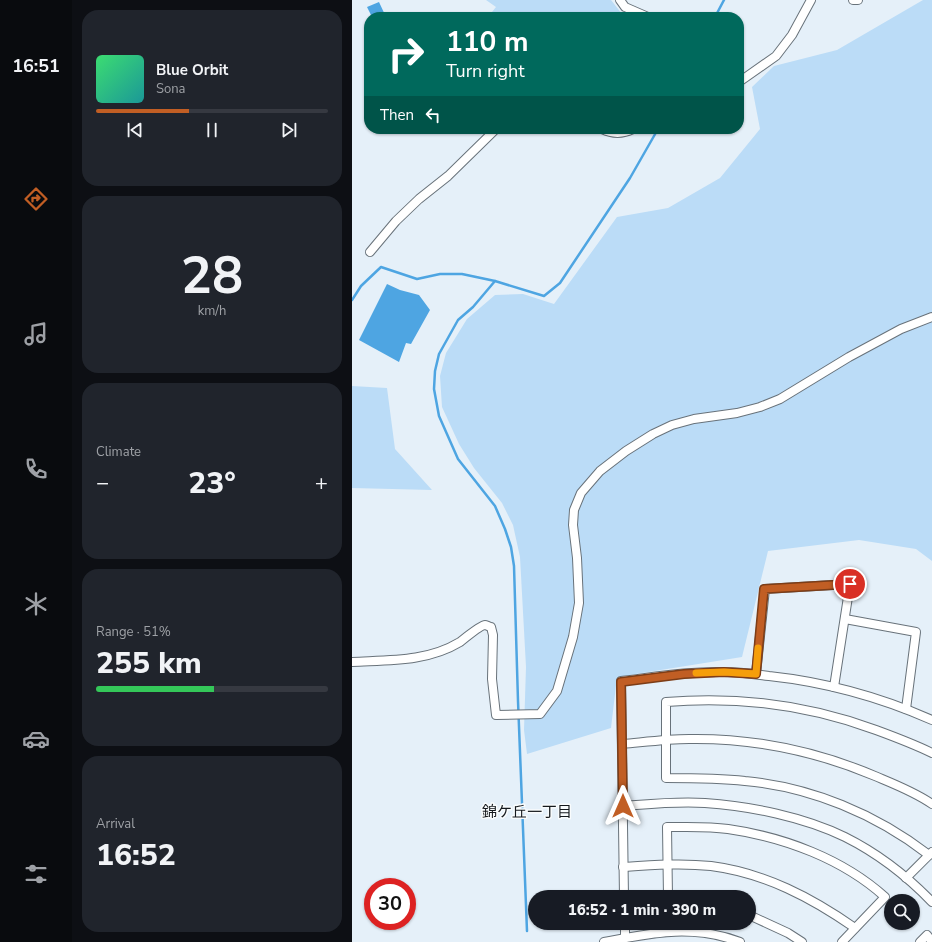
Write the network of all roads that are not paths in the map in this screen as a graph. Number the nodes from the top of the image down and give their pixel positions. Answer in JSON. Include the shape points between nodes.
{"nodes":[{"id":1,"x":620,"y":0,"type":"edge"},
{"id":2,"x":811,"y":0,"type":"edge"},
{"id":3,"x":853,"y":0,"type":"edge"},
{"id":4,"x":858,"y":0,"type":"edge"},
{"id":5,"x":636,"y":12,"type":"edge"},
{"id":6,"x":744,"y":78,"type":"edge"},
{"id":7,"x":490,"y":134,"type":"edge"},
{"id":8,"x":370,"y":252,"type":"dead end"},
{"id":9,"x":932,"y":317,"type":"edge"},
{"id":10,"x":845,"y":619,"type":"junction"},
{"id":11,"x":352,"y":662,"type":"edge"},
{"id":12,"x":756,"y":674,"type":"junction"},
{"id":13,"x":834,"y":687,"type":"junction"},
{"id":14,"x":906,"y":709,"type":"junction"},
{"id":15,"x":932,"y":720,"type":"edge"},
{"id":16,"x":667,"y":740,"type":"junction"},
{"id":17,"x":623,"y":744,"type":"junction"},
{"id":18,"x":932,"y":753,"type":"edge"},
{"id":19,"x":932,"y":804,"type":"edge"},
{"id":20,"x":623,"y":806,"type":"junction"},
{"id":21,"x":930,"y":853,"type":"edge"},
{"id":22,"x":667,"y":864,"type":"junction"},
{"id":23,"x":623,"y":867,"type":"junction"},
{"id":24,"x":906,"y":878,"type":"junction"},
{"id":25,"x":624,"y":890,"type":"edge"},
{"id":26,"x":668,"y":890,"type":"edge"},
{"id":27,"x":932,"y":902,"type":"edge"},
{"id":28,"x":756,"y":917,"type":"edge"},
{"id":29,"x":855,"y":928,"type":"junction"},
{"id":30,"x":625,"y":930,"type":"edge"},
{"id":31,"x":625,"y":938,"type":"junction"},
{"id":32,"x":604,"y":942,"type":"edge"},
{"id":33,"x":740,"y":942,"type":"edge"},
{"id":34,"x":802,"y":942,"type":"edge"},
{"id":35,"x":842,"y":942,"type":"edge"},
{"id":36,"x":920,"y":942,"type":"edge"},
{"id":37,"x":932,"y":942,"type":"edge"}],
"edges":[{"from":1,"to":5,"type":"street","via":[[625,7]]},
{"from":2,"to":6,"type":"street","via":[[792,35],[776,56]]},
{"from":3,"to":4,"type":"street"},
{"from":7,"to":8,"type":"street","via":[[448,176],[396,221]]},
{"from":9,"to":11,"type":"street","via":[[901,329],[773,402],[737,413],[694,419],[653,434],[600,471],[581,493],[574,510],[579,602],[560,683],[554,696],[540,714],[496,715],[492,679],[493,635],[491,627],[486,625],[480,626],[446,650],[429,655],[410,659]]},
{"from":10,"to":12,"type":"street","via":[[850,584],[764,589]]},
{"from":10,"to":13,"type":"street"},
{"from":10,"to":14,"type":"street","via":[[916,632]]},
{"from":12,"to":13,"type":"street"},
{"from":12,"to":17,"type":"street","via":[[684,674],[621,682]]},
{"from":13,"to":14,"type":"street"},
{"from":14,"to":15,"type":"street"},
{"from":16,"to":17,"type":"street"},
{"from":16,"to":18,"type":"street","via":[[666,702],[734,700],[776,704],[826,714],[912,743]]},
{"from":16,"to":19,"type":"street","via":[[740,741],[811,753],[859,769]]},
{"from":16,"to":21,"type":"street","via":[[666,778],[746,781],[819,796],[870,818]]},
{"from":17,"to":20,"type":"street"},
{"from":20,"to":23,"type":"street"},
{"from":20,"to":24,"type":"street","via":[[673,802],[704,803],[739,806],[776,814],[844,837],[890,865]]},
{"from":21,"to":24,"type":"street"},
{"from":22,"to":23,"type":"street"},
{"from":22,"to":26,"type":"street"},
{"from":22,"to":29,"type":"street","via":[[728,869],[785,886],[812,899]]},
{"from":22,"to":29,"type":"street","via":[[667,827],[728,829],[787,843],[826,857],[873,886],[885,897]]},
{"from":23,"to":25,"type":"street"},
{"from":24,"to":27,"type":"street"},
{"from":28,"to":34,"type":"street"},
{"from":29,"to":35,"type":"street"},
{"from":30,"to":31,"type":"street"},
{"from":31,"to":32,"type":"street"},
{"from":31,"to":33,"type":"street","via":[[652,932],[690,931],[710,933]]},
{"from":36,"to":37,"type":"street","via":[[927,936]]}]}
